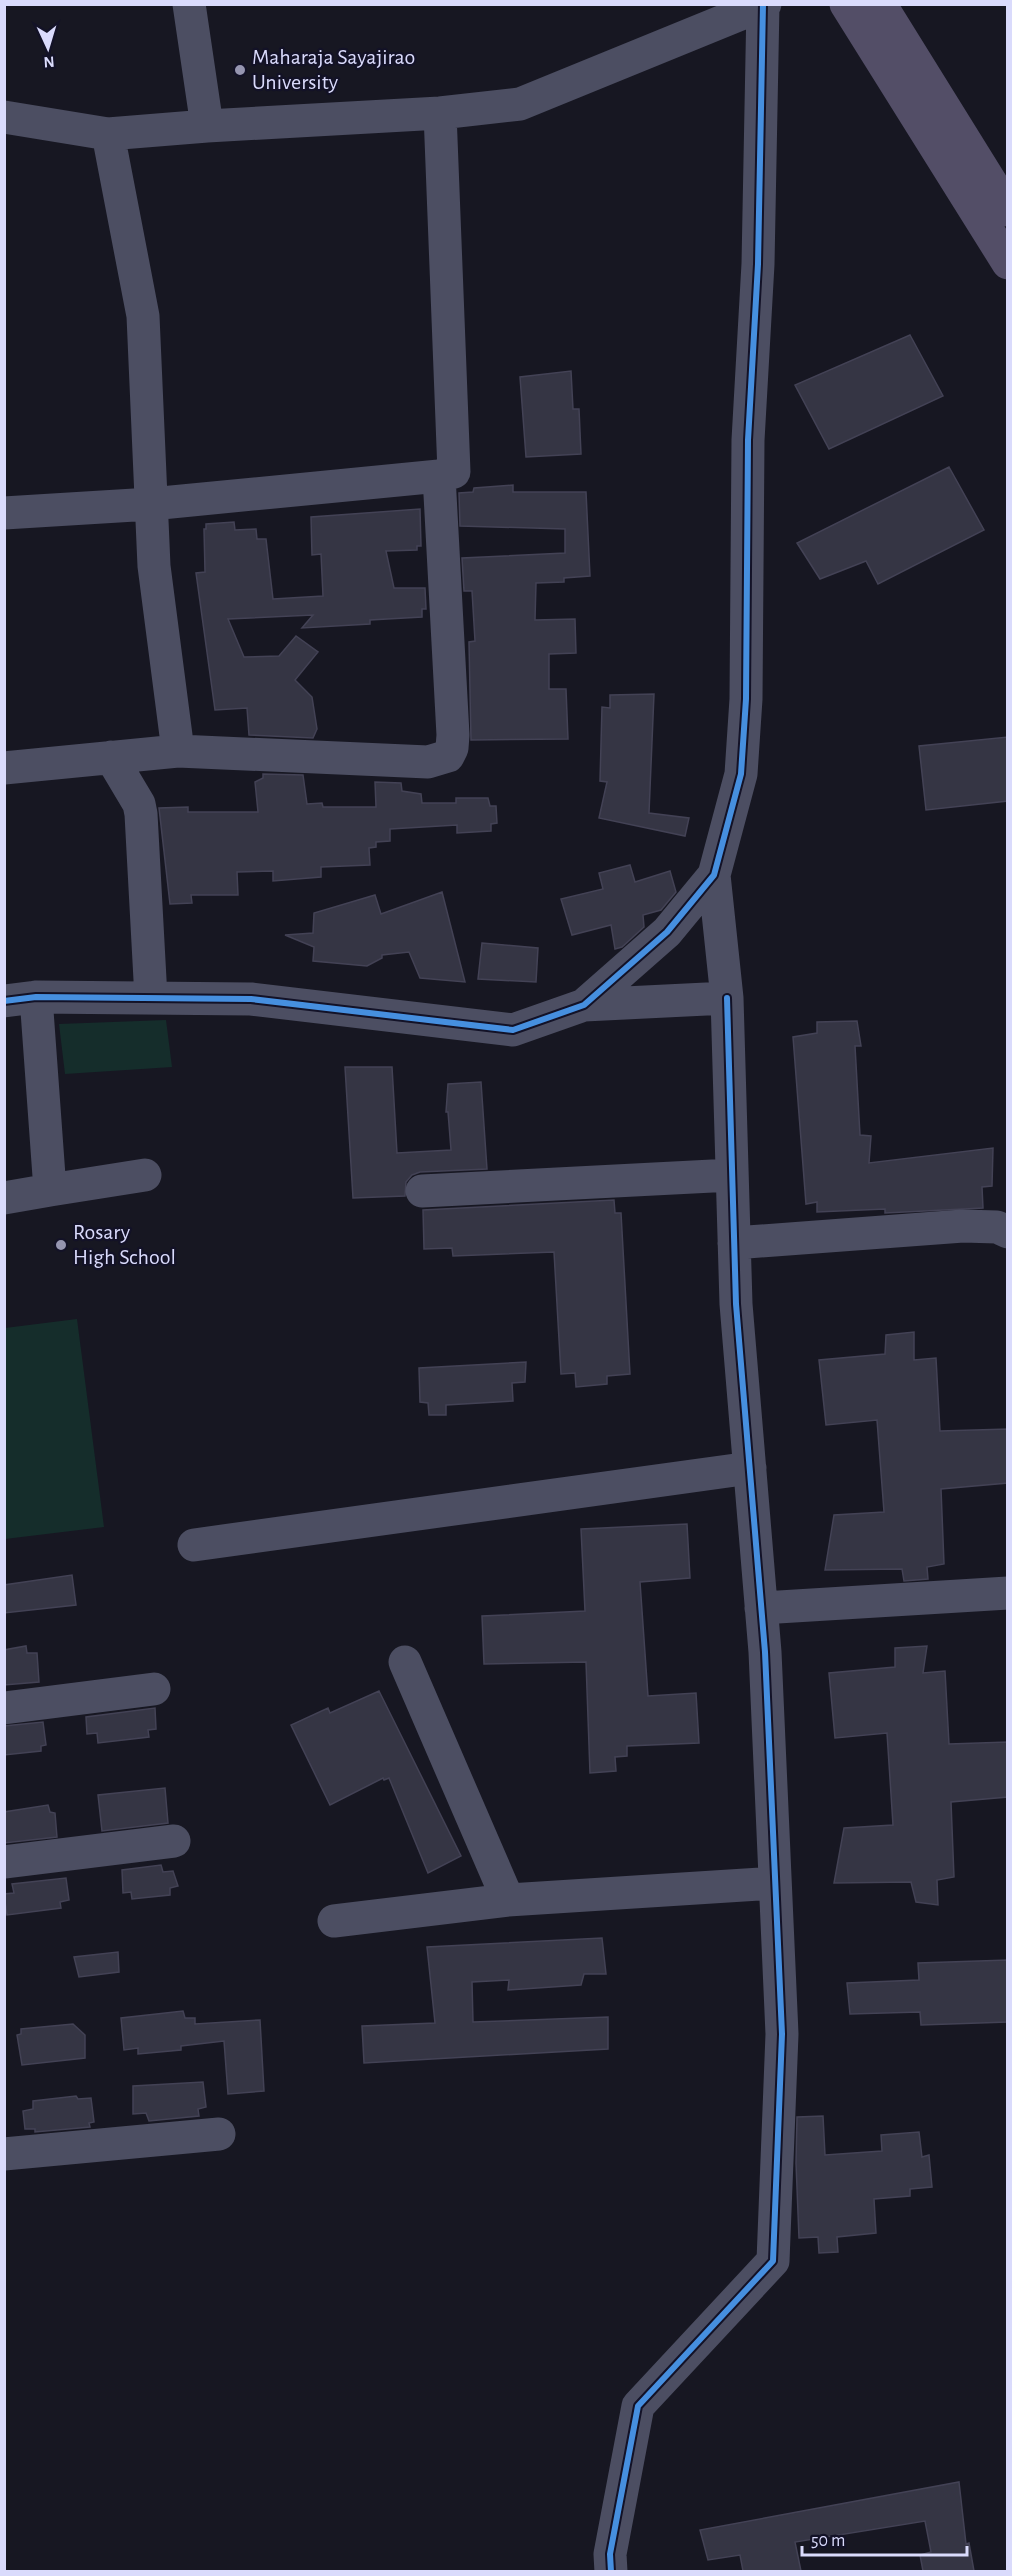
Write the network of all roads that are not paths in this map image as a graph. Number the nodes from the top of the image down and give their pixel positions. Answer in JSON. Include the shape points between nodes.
{"nodes":[{"id":1,"x":189,"y":4,"type":"edge"},
{"id":2,"x":846,"y":4,"type":"edge"},
{"id":3,"x":880,"y":4,"type":"edge"},
{"id":4,"x":764,"y":5,"type":"edge"},
{"id":5,"x":440,"y":113,"type":"junction"},
{"id":6,"x":4,"y":117,"type":"edge"},
{"id":7,"x":207,"y":126,"type":"junction"},
{"id":8,"x":108,"y":134,"type":"junction"},
{"id":9,"x":1008,"y":210,"type":"edge"},
{"id":10,"x":1008,"y":263,"type":"edge"},
{"id":11,"x":438,"y":476,"type":"junction"},
{"id":12,"x":151,"y":504,"type":"junction"},
{"id":13,"x":4,"y":513,"type":"edge"},
{"id":14,"x":178,"y":751,"type":"junction"},
{"id":15,"x":111,"y":757,"type":"junction"},
{"id":16,"x":4,"y":768,"type":"edge"},
{"id":17,"x":714,"y":875,"type":"junction"},
{"id":18,"x":151,"y":998,"type":"junction"},
{"id":19,"x":727,"y":998,"type":"junction"},
{"id":20,"x":20,"y":999,"type":"edge"},
{"id":21,"x":584,"y":1005,"type":"junction"},
{"id":22,"x":144,"y":1175,"type":"dead end"},
{"id":23,"x":732,"y":1175,"type":"junction"},
{"id":24,"x":50,"y":1190,"type":"junction"},
{"id":25,"x":422,"y":1191,"type":"dead end"},
{"id":26,"x":4,"y":1198,"type":"edge"},
{"id":27,"x":1008,"y":1232,"type":"edge"},
{"id":28,"x":734,"y":1243,"type":"junction"},
{"id":29,"x":750,"y":1468,"type":"junction"},
{"id":30,"x":194,"y":1545,"type":"dead end"},
{"id":31,"x":1008,"y":1593,"type":"edge"},
{"id":32,"x":761,"y":1608,"type":"junction"},
{"id":33,"x":405,"y":1662,"type":"dead end"},
{"id":34,"x":154,"y":1689,"type":"dead end"},
{"id":35,"x":4,"y":1708,"type":"edge"},
{"id":36,"x":174,"y":1841,"type":"dead end"},
{"id":37,"x":4,"y":1862,"type":"edge"},
{"id":38,"x":775,"y":1883,"type":"junction"},
{"id":39,"x":508,"y":1900,"type":"junction"},
{"id":40,"x":334,"y":1921,"type":"dead end"},
{"id":41,"x":219,"y":2134,"type":"dead end"},
{"id":42,"x":4,"y":2154,"type":"edge"},
{"id":43,"x":611,"y":2571,"type":"edge"}],
"edges":[{"from":1,"to":7,"type":"street"},
{"from":2,"to":10,"type":"main road"},
{"from":3,"to":9,"type":"main road"},
{"from":4,"to":5,"type":"street","via":[[520,104]]},
{"from":4,"to":17,"type":"street","via":[[758,264],[748,440],[746,699],[741,774]]},
{"from":5,"to":7,"type":"street"},
{"from":5,"to":11,"type":"street","via":[[454,472]]},
{"from":6,"to":8,"type":"street"},
{"from":7,"to":8,"type":"street"},
{"from":8,"to":12,"type":"street","via":[[143,316]]},
{"from":11,"to":12,"type":"street"},
{"from":11,"to":14,"type":"street","via":[[453,735],[447,756],[428,762]]},
{"from":12,"to":13,"type":"street"},
{"from":12,"to":14,"type":"street","via":[[154,566]]},
{"from":14,"to":15,"type":"street"},
{"from":15,"to":16,"type":"street"},
{"from":15,"to":18,"type":"street","via":[[141,814]]},
{"from":17,"to":19,"type":"street"},
{"from":17,"to":21,"type":"street","via":[[667,932]]},
{"from":18,"to":20,"type":"street"},
{"from":18,"to":21,"type":"street","via":[[250,999],[513,1030]]},
{"from":19,"to":21,"type":"street"},
{"from":19,"to":23,"type":"street"},
{"from":20,"to":24,"type":"street"},
{"from":22,"to":24,"type":"street"},
{"from":23,"to":25,"type":"street"},
{"from":23,"to":28,"type":"street"},
{"from":24,"to":26,"type":"street"},
{"from":27,"to":28,"type":"street","via":[[997,1227],[963,1226]]},
{"from":28,"to":29,"type":"street"},
{"from":29,"to":30,"type":"street"},
{"from":29,"to":32,"type":"street"},
{"from":31,"to":32,"type":"street"},
{"from":32,"to":38,"type":"street"},
{"from":33,"to":39,"type":"street"},
{"from":34,"to":35,"type":"street"},
{"from":36,"to":37,"type":"street"},
{"from":38,"to":39,"type":"street"},
{"from":38,"to":43,"type":"street","via":[[782,2034],[773,2261],[638,2406],[610,2554]]},
{"from":39,"to":40,"type":"street"},
{"from":41,"to":42,"type":"street"}]}
